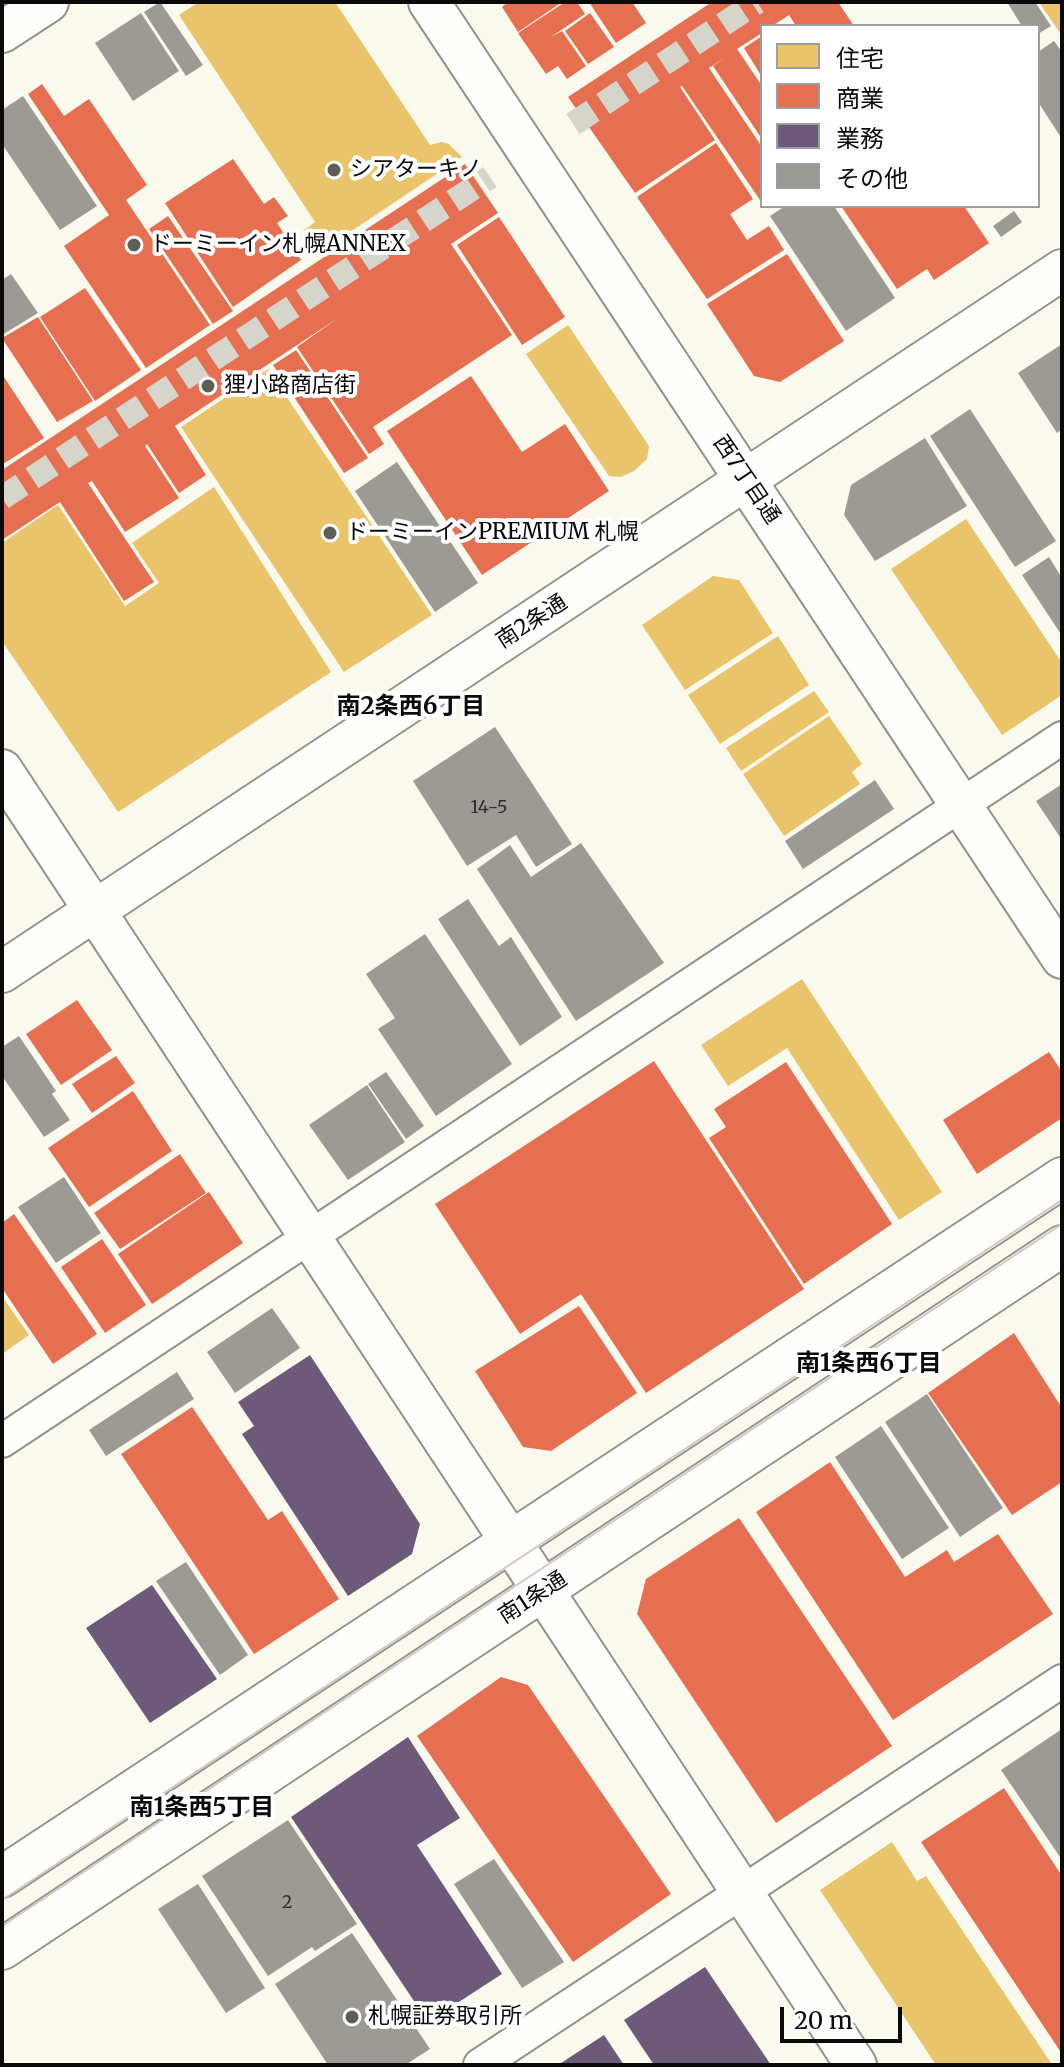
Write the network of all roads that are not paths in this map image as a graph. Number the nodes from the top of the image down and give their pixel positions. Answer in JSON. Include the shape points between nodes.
{"nodes":[{"id":1,"x":48,"y":2,"type":"edge"},
{"id":2,"x":429,"y":2,"type":"edge"},
{"id":3,"x":2,"y":32,"type":"edge"},
{"id":4,"x":1062,"y":270,"type":"edge"},
{"id":5,"x":746,"y":481,"type":"junction"},
{"id":6,"x":1062,"y":738,"type":"edge"},
{"id":7,"x":2,"y":770,"type":"edge"},
{"id":8,"x":960,"y":805,"type":"junction"},
{"id":9,"x":95,"y":912,"type":"junction"},
{"id":10,"x":1062,"y":958,"type":"edge"},
{"id":11,"x":2,"y":972,"type":"edge"},
{"id":12,"x":1062,"y":1178,"type":"edge"},
{"id":13,"x":310,"y":1238,"type":"junction"},
{"id":14,"x":1062,"y":1246,"type":"edge"},
{"id":15,"x":2,"y":1441,"type":"edge"},
{"id":16,"x":511,"y":1542,"type":"junction"},
{"id":17,"x":543,"y":1591,"type":"junction"},
{"id":18,"x":1062,"y":1681,"type":"edge"},
{"id":19,"x":2,"y":1877,"type":"edge"},
{"id":20,"x":743,"y":1893,"type":"junction"},
{"id":21,"x":2,"y":1949,"type":"edge"},
{"id":22,"x":480,"y":2065,"type":"edge"},
{"id":23,"x":856,"y":2065,"type":"edge"}],
"edges":[{"from":1,"to":3,"type":"street"},
{"from":2,"to":5,"type":"street","name":"西7丁目通"},
{"from":4,"to":5,"type":"street","name":"南2条通"},
{"from":5,"to":8,"type":"street","name":"西7丁目通"},
{"from":5,"to":9,"type":"street","name":"南2条通"},
{"from":6,"to":8,"type":"street"},
{"from":7,"to":9,"type":"street"},
{"from":8,"to":10,"type":"street","name":"西7丁目通"},
{"from":8,"to":13,"type":"street"},
{"from":9,"to":11,"type":"street","name":"南2条通"},
{"from":9,"to":13,"type":"street"},
{"from":12,"to":16,"type":"street"},
{"from":13,"to":15,"type":"street"},
{"from":13,"to":16,"type":"street"},
{"from":14,"to":17,"type":"street","name":"南1条通"},
{"from":16,"to":17,"type":"street"},
{"from":16,"to":19,"type":"street"},
{"from":17,"to":20,"type":"street"},
{"from":17,"to":21,"type":"street","name":"南1条通"},
{"from":18,"to":20,"type":"street"},
{"from":20,"to":22,"type":"street"},
{"from":20,"to":23,"type":"street"}]}
